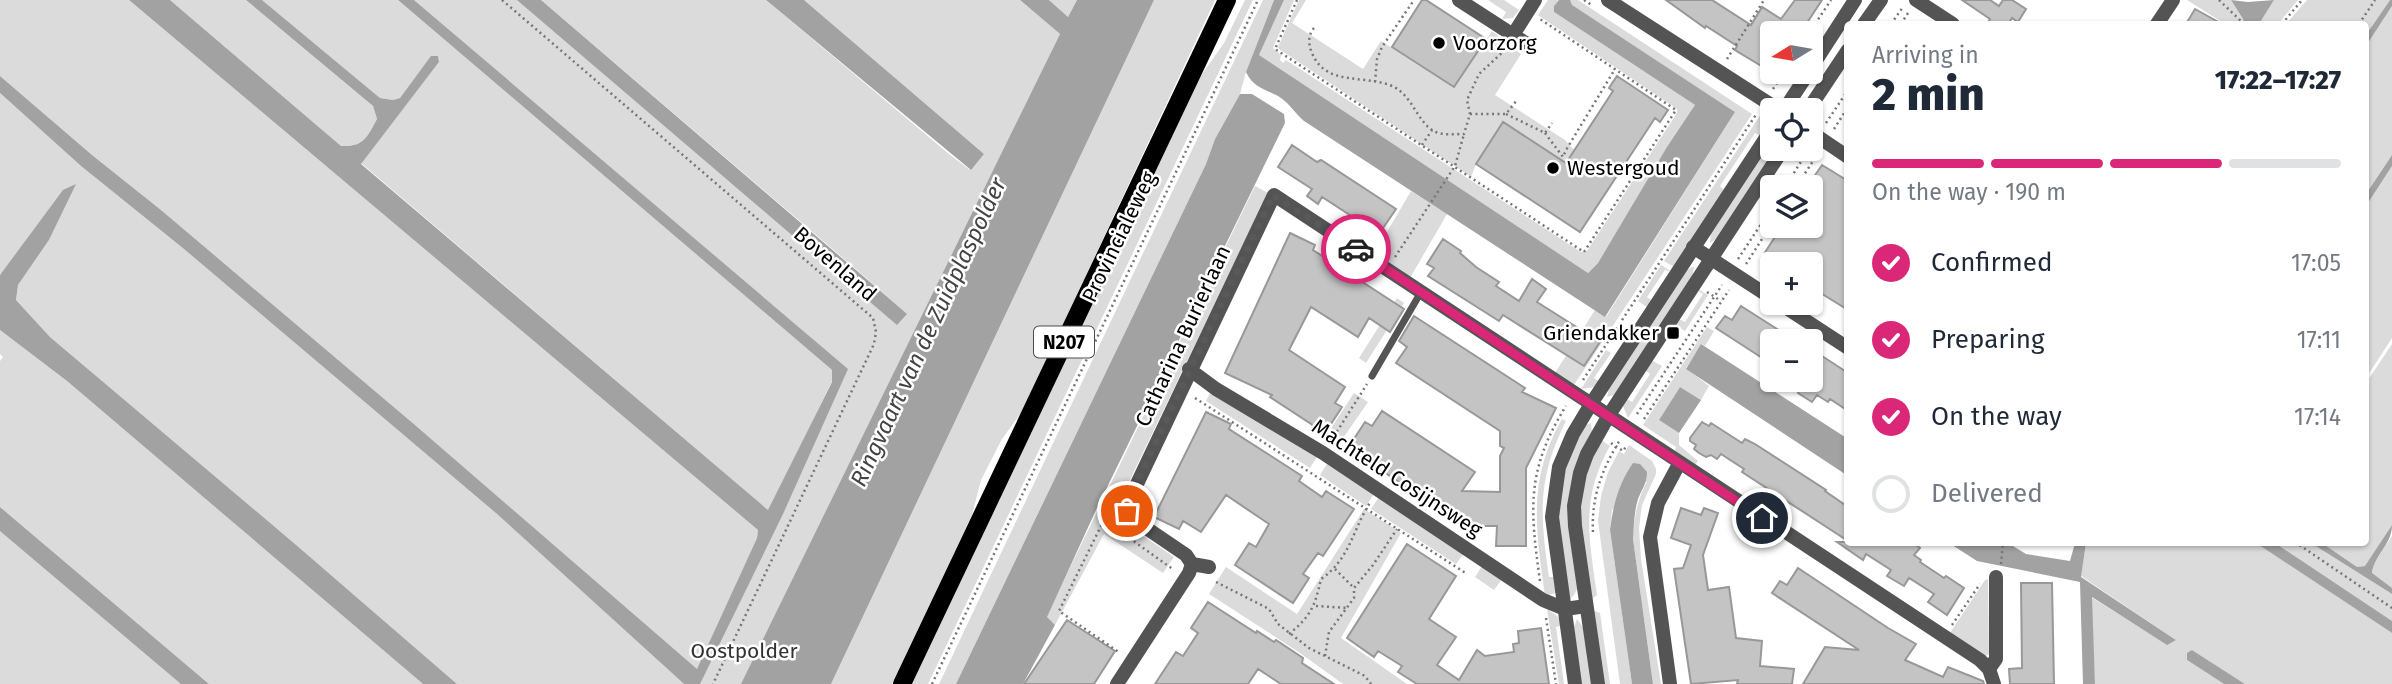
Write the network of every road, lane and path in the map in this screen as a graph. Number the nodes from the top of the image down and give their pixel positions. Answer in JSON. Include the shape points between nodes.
{"nodes":[{"id":1,"x":502,"y":0,"type":"edge"},
{"id":2,"x":1227,"y":0,"type":"edge"},
{"id":3,"x":1258,"y":0,"type":"edge"},
{"id":4,"x":1297,"y":0,"type":"edge"},
{"id":5,"x":1414,"y":0,"type":"edge"},
{"id":6,"x":1459,"y":0,"type":"edge"},
{"id":7,"x":1608,"y":0,"type":"edge"},
{"id":8,"x":1765,"y":0,"type":"edge"},
{"id":9,"x":1831,"y":0,"type":"edge"},
{"id":10,"x":1855,"y":0,"type":"edge"},
{"id":11,"x":1881,"y":0,"type":"edge"},
{"id":12,"x":1908,"y":0,"type":"edge"},
{"id":13,"x":1916,"y":0,"type":"edge"},
{"id":14,"x":2173,"y":0,"type":"edge"},
{"id":15,"x":2219,"y":0,"type":"edge"},
{"id":16,"x":2302,"y":0,"type":"edge"},
{"id":17,"x":2375,"y":0,"type":"edge"},
{"id":18,"x":1531,"y":5,"type":"edge"},
{"id":19,"x":1817,"y":21,"type":"edge"},
{"id":20,"x":1866,"y":21,"type":"edge"},
{"id":21,"x":1893,"y":21,"type":"edge"},
{"id":22,"x":1948,"y":21,"type":"edge"},
{"id":23,"x":2159,"y":21,"type":"edge"},
{"id":24,"x":2240,"y":21,"type":"edge"},
{"id":25,"x":2284,"y":21,"type":"edge"},
{"id":26,"x":2360,"y":21,"type":"edge"},
{"id":27,"x":1314,"y":27,"type":"dead end"},
{"id":28,"x":1513,"y":35,"type":"junction"},
{"id":29,"x":1527,"y":44,"type":"dead end"},
{"id":30,"x":1824,"y":48,"type":"edge"},
{"id":31,"x":1844,"y":56,"type":"edge"},
{"id":32,"x":1322,"y":69,"type":"junction"},
{"id":33,"x":1615,"y":69,"type":"junction"},
{"id":34,"x":1719,"y":72,"type":"junction"},
{"id":35,"x":1315,"y":75,"type":"junction"},
{"id":36,"x":1375,"y":82,"type":"junction"},
{"id":37,"x":1844,"y":96,"type":"edge"},
{"id":38,"x":1762,"y":98,"type":"edge"},
{"id":39,"x":1816,"y":98,"type":"edge"},
{"id":40,"x":1517,"y":100,"type":"dead end"},
{"id":41,"x":1757,"y":113,"type":"dead end"},
{"id":42,"x":1469,"y":114,"type":"junction"},
{"id":43,"x":1506,"y":114,"type":"junction"},
{"id":44,"x":1552,"y":124,"type":"dead end"},
{"id":45,"x":1823,"y":125,"type":"edge"},
{"id":46,"x":1432,"y":130,"type":"junction"},
{"id":47,"x":1545,"y":133,"type":"junction"},
{"id":48,"x":1464,"y":134,"type":"junction"},
{"id":49,"x":1823,"y":144,"type":"edge"},
{"id":50,"x":1422,"y":145,"type":"junction"},
{"id":51,"x":1760,"y":146,"type":"edge"},
{"id":52,"x":1844,"y":155,"type":"edge"},
{"id":53,"x":1775,"y":161,"type":"edge"},
{"id":54,"x":1455,"y":166,"type":"junction"},
{"id":55,"x":1763,"y":238,"type":"edge"},
{"id":56,"x":1693,"y":247,"type":"junction"},
{"id":57,"x":1712,"y":258,"type":"junction"},
{"id":58,"x":1387,"y":269,"type":"junction"},
{"id":59,"x":1738,"y":276,"type":"junction"},
{"id":60,"x":1760,"y":290,"type":"edge"},
{"id":61,"x":1421,"y":292,"type":"junction"},
{"id":62,"x":1797,"y":315,"type":"edge"},
{"id":63,"x":1625,"y":316,"type":"dead end"},
{"id":64,"x":1844,"y":345,"type":"edge"},
{"id":65,"x":1674,"y":358,"type":"dead end"},
{"id":66,"x":1189,"y":369,"type":"junction"},
{"id":67,"x":1373,"y":376,"type":"joint"},
{"id":68,"x":1180,"y":388,"type":"junction"},
{"id":69,"x":1591,"y":404,"type":"junction"},
{"id":70,"x":1609,"y":415,"type":"junction"},
{"id":71,"x":1631,"y":431,"type":"junction"},
{"id":72,"x":1623,"y":451,"type":"dead end"},
{"id":73,"x":1323,"y":453,"type":"junction"},
{"id":74,"x":1679,"y":464,"type":"junction"},
{"id":75,"x":1378,"y":490,"type":"junction"},
{"id":76,"x":1366,"y":509,"type":"junction"},
{"id":77,"x":1104,"y":520,"type":"dead end"},
{"id":78,"x":1397,"y":528,"type":"junction"},
{"id":79,"x":1594,"y":539,"type":"dead end"},
{"id":80,"x":2002,"y":546,"type":"edge"},
{"id":81,"x":2301,"y":546,"type":"edge"},
{"id":82,"x":1192,"y":564,"type":"junction"},
{"id":83,"x":1209,"y":568,"type":"joint"},
{"id":84,"x":1335,"y":569,"type":"junction"},
{"id":85,"x":1467,"y":574,"type":"dead end"},
{"id":86,"x":1998,"y":574,"type":"junction"},
{"id":87,"x":1354,"y":588,"type":"junction"},
{"id":88,"x":1315,"y":606,"type":"junction"},
{"id":89,"x":1586,"y":606,"type":"junction"},
{"id":90,"x":1348,"y":608,"type":"junction"},
{"id":91,"x":2392,"y":608,"type":"edge"},
{"id":92,"x":1564,"y":609,"type":"junction"},
{"id":93,"x":1289,"y":634,"type":"junction"},
{"id":94,"x":1944,"y":638,"type":"junction"},
{"id":95,"x":1325,"y":656,"type":"junction"},
{"id":96,"x":1132,"y":661,"type":"junction"},
{"id":97,"x":1989,"y":669,"type":"junction"},
{"id":98,"x":713,"y":684,"type":"edge"},
{"id":99,"x":902,"y":684,"type":"edge"},
{"id":100,"x":932,"y":684,"type":"edge"},
{"id":101,"x":1117,"y":684,"type":"edge"},
{"id":102,"x":1371,"y":684,"type":"edge"},
{"id":103,"x":1575,"y":684,"type":"edge"},
{"id":104,"x":1598,"y":684,"type":"edge"},
{"id":105,"x":1670,"y":684,"type":"edge"},
{"id":106,"x":1994,"y":684,"type":"edge"}],
"edges":[{"from":1,"to":98,"type":"path","name":"Bovenland","via":[[873,318],[874,344]]},
{"from":2,"to":99,"type":"main road","name":"Provincialeweg","number":"N207"},
{"from":3,"to":100,"type":"path","name":"Provincialeweg"},
{"from":4,"to":35,"type":"path","via":[[1275,48]]},
{"from":5,"to":36,"type":"path","via":[[1382,47]]},
{"from":6,"to":28,"type":"street"},
{"from":7,"to":34,"type":"street"},
{"from":8,"to":34,"type":"path"},
{"from":9,"to":19,"type":"path"},
{"from":10,"to":30,"type":"street"},
{"from":11,"to":20,"type":"street"},
{"from":12,"to":21,"type":"path"},
{"from":13,"to":22,"type":"street"},
{"from":14,"to":23,"type":"street"},
{"from":15,"to":24,"type":"path"},
{"from":16,"to":25,"type":"path"},
{"from":17,"to":26,"type":"path"},
{"from":18,"to":28,"type":"street"},
{"from":18,"to":33,"type":"path"},
{"from":27,"to":32,"type":"path","via":[[1309,47]]},
{"from":28,"to":29,"type":"street"},
{"from":28,"to":42,"type":"path","via":[[1509,45],[1479,74],[1467,100]]},
{"from":31,"to":39,"type":"street"},
{"from":32,"to":35,"type":"path"},
{"from":32,"to":36,"type":"path"},
{"from":33,"to":47,"type":"path","via":[[1563,158]]},
{"from":33,"to":54,"type":"path","via":[[1676,110],[1584,252]]},
{"from":34,"to":38,"type":"street"},
{"from":35,"to":50,"type":"path"},
{"from":36,"to":46,"type":"path","via":[[1404,94]]},
{"from":37,"to":45,"type":"path"},
{"from":40,"to":43,"type":"path"},
{"from":41,"to":63,"type":"path"},
{"from":42,"to":43,"type":"path"},
{"from":42,"to":48,"type":"path"},
{"from":43,"to":47,"type":"path"},
{"from":44,"to":47,"type":"path"},
{"from":46,"to":48,"type":"path"},
{"from":46,"to":50,"type":"path"},
{"from":48,"to":54,"type":"path"},
{"from":49,"to":52,"type":"street"},
{"from":50,"to":54,"type":"path"},
{"from":51,"to":56,"type":"street"},
{"from":53,"to":57,"type":"street"},
{"from":54,"to":58,"type":"path"},
{"from":55,"to":59,"type":"path"},
{"from":56,"to":57,"type":"street"},
{"from":56,"to":69,"type":"street"},
{"from":57,"to":59,"type":"street"},
{"from":57,"to":70,"type":"street"},
{"from":58,"to":61,"type":"street"},
{"from":58,"to":66,"type":"street","name":"Catharina Burierlaan","via":[[1273,195]]},
{"from":59,"to":60,"type":"street"},
{"from":59,"to":71,"type":"path"},
{"from":61,"to":67,"type":"lane"},
{"from":61,"to":69,"type":"street"},
{"from":62,"to":64,"type":"street"},
{"from":65,"to":71,"type":"path"},
{"from":66,"to":68,"type":"street","name":"Catharina Burierlaan"},
{"from":66,"to":73,"type":"street","name":"Machteld Cosijnsweg"},
{"from":67,"to":73,"type":"path"},
{"from":68,"to":76,"type":"path"},
{"from":68,"to":82,"type":"street","name":"Catharina Burierlaan","via":[[1126,505],[1130,517],[1186,555]]},
{"from":69,"to":70,"type":"street"},
{"from":69,"to":92,"type":"street","via":[[1573,434],[1554,491],[1552,517]]},
{"from":70,"to":71,"type":"street"},
{"from":70,"to":89,"type":"street","via":[[1587,454],[1574,506]]},
{"from":71,"to":72,"type":"path"},
{"from":71,"to":74,"type":"street"},
{"from":71,"to":79,"type":"path","via":[[1598,484]]},
{"from":73,"to":75,"type":"street","name":"Machteld Cosijnsweg"},
{"from":74,"to":94,"type":"street"},
{"from":74,"to":105,"type":"street","via":[[1658,503],[1650,537]]},
{"from":75,"to":76,"type":"path"},
{"from":75,"to":92,"type":"street","name":"Machteld Cosijnsweg"},
{"from":76,"to":78,"type":"path"},
{"from":76,"to":84,"type":"path"},
{"from":77,"to":96,"type":"path","via":[[1059,611]]},
{"from":78,"to":85,"type":"path"},
{"from":78,"to":87,"type":"path"},
{"from":80,"to":86,"type":"path"},
{"from":81,"to":91,"type":"path"},
{"from":82,"to":83,"type":"street"},
{"from":82,"to":96,"type":"street"},
{"from":83,"to":93,"type":"path","via":[[1217,583],[1269,609]]},
{"from":84,"to":87,"type":"path"},
{"from":84,"to":88,"type":"path","via":[[1321,579]]},
{"from":86,"to":94,"type":"path","via":[[1985,577]]},
{"from":86,"to":97,"type":"street","via":[[1996,659]]},
{"from":87,"to":90,"type":"path"},
{"from":88,"to":90,"type":"path"},
{"from":88,"to":93,"type":"path"},
{"from":89,"to":92,"type":"street"},
{"from":89,"to":104,"type":"street"},
{"from":90,"to":95,"type":"path","via":[[1329,632]]},
{"from":92,"to":103,"type":"street"},
{"from":93,"to":95,"type":"path"},
{"from":94,"to":97,"type":"street"},
{"from":95,"to":102,"type":"path","via":[[1366,676]]},
{"from":96,"to":101,"type":"street"},
{"from":97,"to":106,"type":"street"}]}
